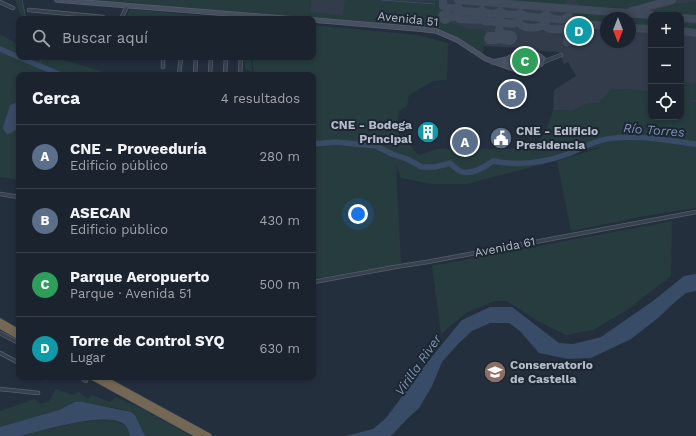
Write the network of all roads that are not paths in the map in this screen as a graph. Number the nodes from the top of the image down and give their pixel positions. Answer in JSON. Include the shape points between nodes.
{"nodes":[{"id":1,"x":57,"y":0,"type":"edge"},
{"id":2,"x":0,"y":2,"type":"edge"},
{"id":3,"x":126,"y":6,"type":"junction"},
{"id":4,"x":13,"y":8,"type":"dead end"},
{"id":5,"x":30,"y":10,"type":"dead end"},
{"id":6,"x":85,"y":16,"type":"edge"},
{"id":7,"x":121,"y":16,"type":"edge"},
{"id":8,"x":255,"y":16,"type":"edge"},
{"id":9,"x":316,"y":20,"type":"edge"},
{"id":10,"x":561,"y":55,"type":"dead end"},
{"id":11,"x":508,"y":59,"type":"junction"},
{"id":12,"x":163,"y":60,"type":"edge"},
{"id":13,"x":180,"y":60,"type":"edge"},
{"id":14,"x":196,"y":60,"type":"edge"},
{"id":15,"x":211,"y":60,"type":"edge"},
{"id":16,"x":226,"y":60,"type":"edge"},
{"id":17,"x":241,"y":60,"type":"edge"},
{"id":18,"x":493,"y":62,"type":"junction"},
{"id":19,"x":543,"y":62,"type":"junction"},
{"id":20,"x":163,"y":67,"type":"dead end"},
{"id":21,"x":508,"y":67,"type":"junction"},
{"id":22,"x":179,"y":72,"type":"edge"},
{"id":23,"x":195,"y":72,"type":"edge"},
{"id":24,"x":210,"y":72,"type":"edge"},
{"id":25,"x":225,"y":72,"type":"edge"},
{"id":26,"x":240,"y":72,"type":"edge"},
{"id":27,"x":0,"y":194,"type":"edge"},
{"id":28,"x":16,"y":197,"type":"edge"},
{"id":29,"x":696,"y":212,"type":"edge"},
{"id":30,"x":316,"y":281,"type":"edge"},
{"id":31,"x":0,"y":321,"type":"edge"},
{"id":32,"x":0,"y":326,"type":"edge"},
{"id":33,"x":16,"y":330,"type":"edge"},
{"id":34,"x":0,"y":333,"type":"edge"},
{"id":35,"x":16,"y":335,"type":"edge"},
{"id":36,"x":16,"y":342,"type":"edge"},
{"id":37,"x":0,"y":353,"type":"edge"},
{"id":38,"x":16,"y":361,"type":"edge"},
{"id":39,"x":97,"y":380,"type":"edge"},
{"id":40,"x":107,"y":380,"type":"edge"},
{"id":41,"x":0,"y":389,"type":"edge"},
{"id":42,"x":38,"y":392,"type":"dead end"},
{"id":43,"x":199,"y":436,"type":"edge"},
{"id":44,"x":209,"y":436,"type":"edge"}],
"edges":[{"from":1,"to":3,"type":"main road"},
{"from":2,"to":4,"type":"street"},
{"from":3,"to":7,"type":"street"},
{"from":3,"to":8,"type":"main road"},
{"from":5,"to":6,"type":"street"},
{"from":9,"to":18,"type":"main road","name":"Avenida 51","via":[[436,31],[457,40]]},
{"from":10,"to":19,"type":"street","name":"Avenida 51"},
{"from":11,"to":18,"type":"main road"},
{"from":11,"to":19,"type":"main road","via":[[515,54],[529,54],[541,56]]},
{"from":11,"to":21,"type":"main road"},
{"from":12,"to":20,"type":"street"},
{"from":13,"to":22,"type":"street"},
{"from":14,"to":23,"type":"street"},
{"from":15,"to":24,"type":"street"},
{"from":16,"to":25,"type":"street"},
{"from":17,"to":26,"type":"street"},
{"from":18,"to":21,"type":"main road","name":"Avenida 51"},
{"from":19,"to":21,"type":"main road","name":"Avenida 51","via":[[528,70],[514,70]]},
{"from":27,"to":28,"type":"street"},
{"from":29,"to":30,"type":"street","name":"Avenida 61"},
{"from":31,"to":33,"type":"highway"},
{"from":32,"to":35,"type":"highway"},
{"from":34,"to":36,"type":"street"},
{"from":37,"to":38,"type":"street"},
{"from":39,"to":43,"type":"highway"},
{"from":40,"to":44,"type":"highway"},
{"from":41,"to":42,"type":"street"}]}
